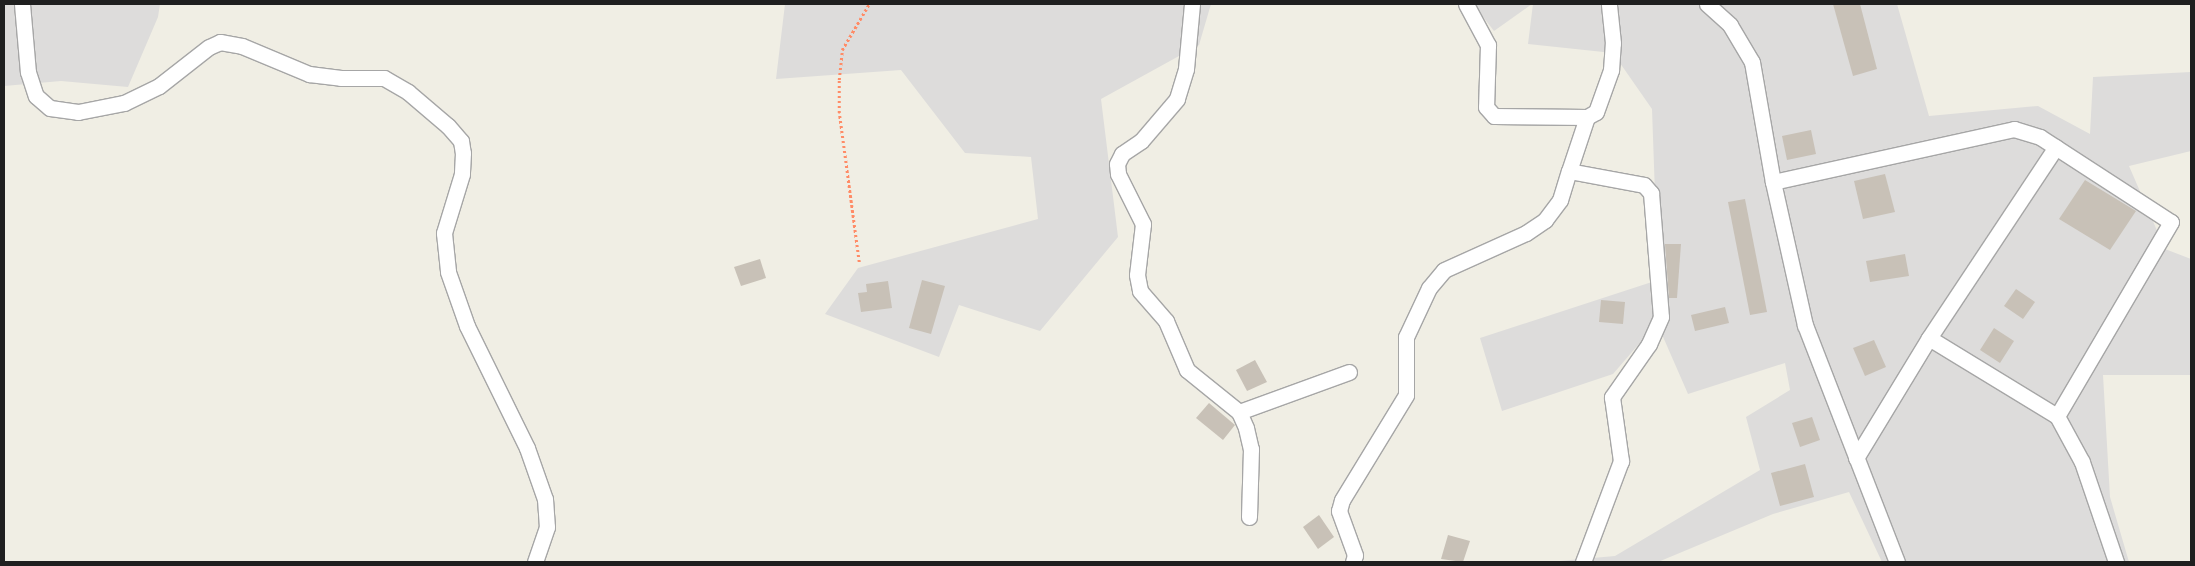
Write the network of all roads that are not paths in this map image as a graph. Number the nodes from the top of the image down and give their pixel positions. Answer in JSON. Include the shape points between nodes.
{"nodes":[{"id":1,"x":22,"y":4,"type":"edge"},
{"id":2,"x":1192,"y":4,"type":"edge"},
{"id":3,"x":1466,"y":4,"type":"edge"},
{"id":4,"x":1608,"y":4,"type":"edge"},
{"id":5,"x":1707,"y":4,"type":"edge"},
{"id":6,"x":1587,"y":117,"type":"junction"},
{"id":7,"x":2056,"y":147,"type":"junction"},
{"id":8,"x":1569,"y":171,"type":"junction"},
{"id":9,"x":1773,"y":182,"type":"junction"},
{"id":10,"x":1929,"y":338,"type":"junction"},
{"id":11,"x":1349,"y":372,"type":"dead end"},
{"id":12,"x":1239,"y":412,"type":"junction"},
{"id":13,"x":2057,"y":416,"type":"junction"},
{"id":14,"x":1856,"y":458,"type":"junction"},
{"id":15,"x":1249,"y":517,"type":"dead end"},
{"id":16,"x":535,"y":562,"type":"edge"},
{"id":17,"x":1353,"y":562,"type":"edge"},
{"id":18,"x":1583,"y":562,"type":"edge"},
{"id":19,"x":1898,"y":562,"type":"edge"},
{"id":20,"x":2113,"y":562,"type":"edge"}],
"edges":[{"from":1,"to":16,"type":"street","via":[[28,72],[36,96],[50,108],[78,112],[124,103],[159,86],[220,42],[242,46],[309,74],[384,78],[408,92],[448,126],[461,141],[463,153],[462,174],[444,233],[448,272],[467,326],[527,448],[545,499],[547,527]]},
{"from":2,"to":12,"type":"street","via":[[1186,69],[1177,99],[1141,141],[1122,154],[1117,164],[1118,174],[1143,224],[1137,275],[1140,292],[1169,327],[1187,370]]},
{"from":3,"to":6,"type":"street","via":[[1488,45],[1486,107],[1494,116]]},
{"from":4,"to":6,"type":"street","via":[[1613,43],[1611,70],[1596,112]]},
{"from":5,"to":9,"type":"street","via":[[1730,25],[1752,62]]},
{"from":6,"to":8,"type":"street"},
{"from":7,"to":9,"type":"street","via":[[2028,132],[2014,129]]},
{"from":7,"to":10,"type":"street"},
{"from":7,"to":13,"type":"street","via":[[2171,222]]},
{"from":8,"to":17,"type":"street","via":[[1560,200],[1545,220],[1526,233],[1444,270],[1429,288],[1406,337],[1406,395],[1339,510],[1355,556]]},
{"from":8,"to":18,"type":"street","via":[[1644,185],[1649,189],[1661,316],[1649,344],[1612,397],[1621,461]]},
{"from":9,"to":14,"type":"street","via":[[1809,339]]},
{"from":10,"to":13,"type":"street"},
{"from":10,"to":14,"type":"street"},
{"from":11,"to":12,"type":"street"},
{"from":12,"to":15,"type":"street","via":[[1251,449]]},
{"from":13,"to":20,"type":"street","via":[[2082,462]]},
{"from":14,"to":19,"type":"street"}]}
